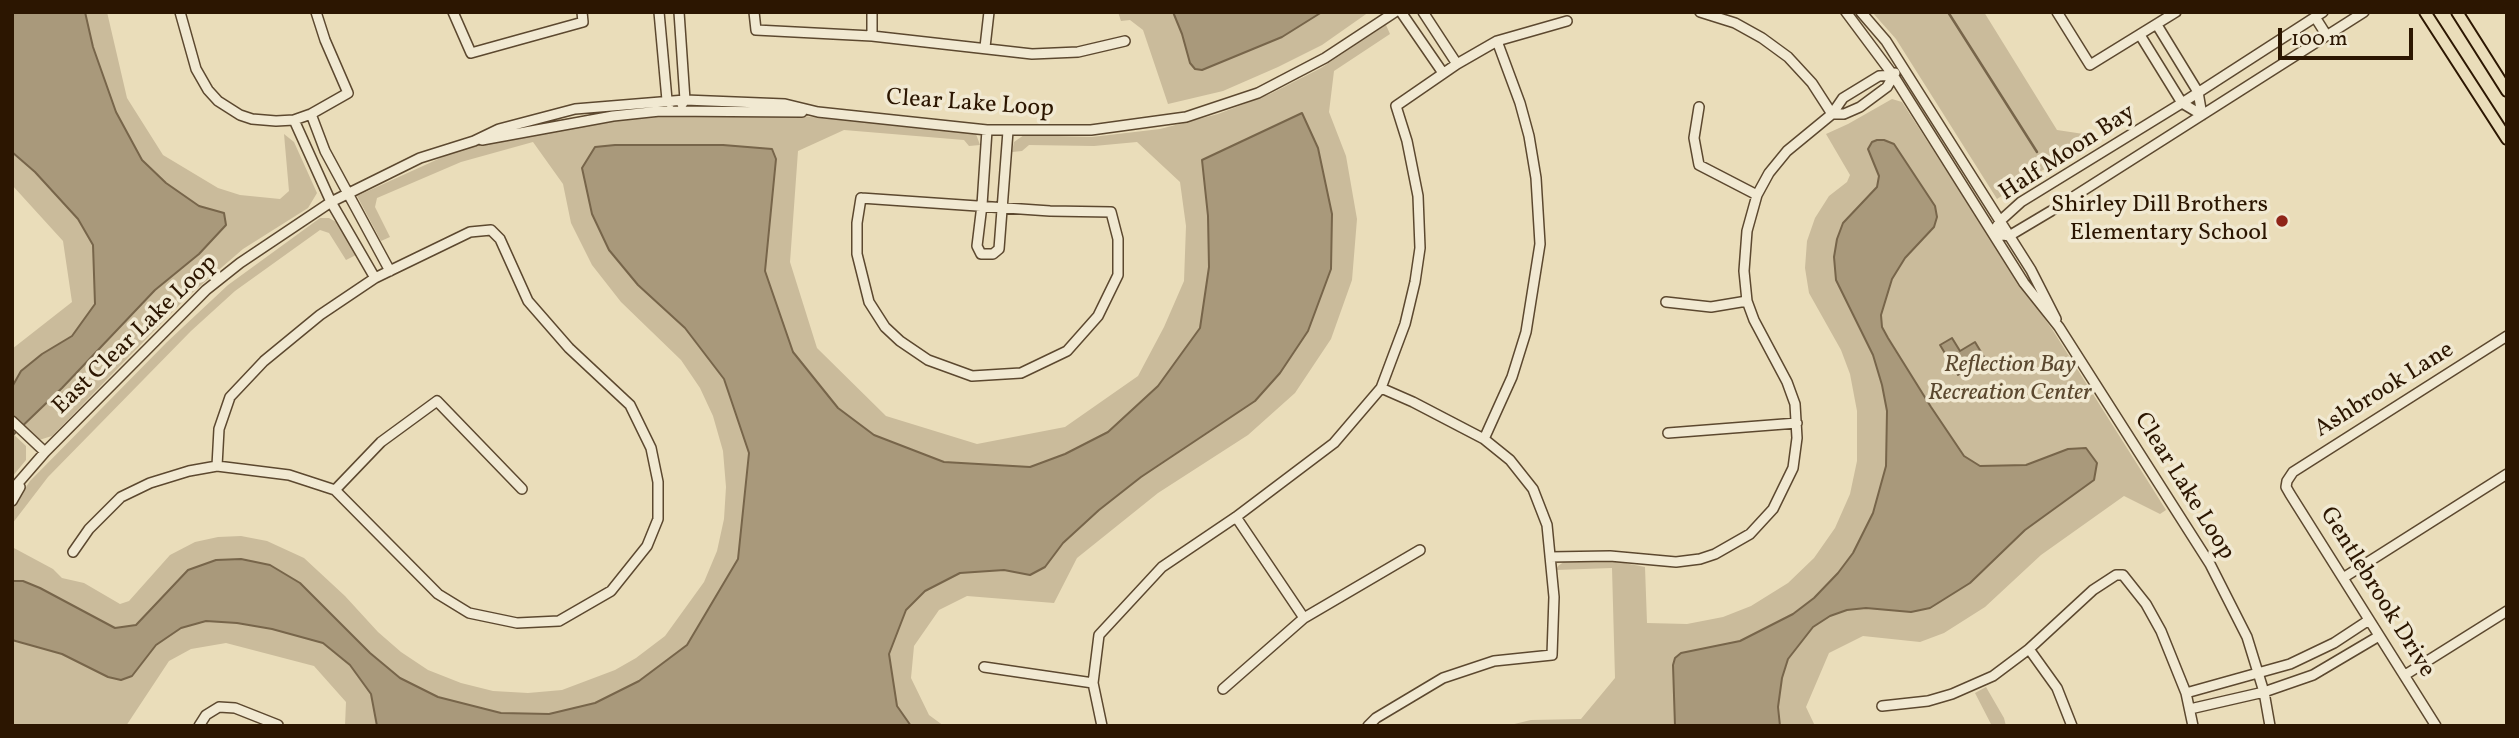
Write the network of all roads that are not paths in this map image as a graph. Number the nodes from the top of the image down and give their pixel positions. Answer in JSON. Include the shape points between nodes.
{"nodes":[{"id":1,"x":180,"y":12,"type":"edge"},
{"id":2,"x":316,"y":12,"type":"edge"},
{"id":3,"x":453,"y":12,"type":"edge"},
{"id":4,"x":659,"y":12,"type":"edge"},
{"id":5,"x":679,"y":12,"type":"edge"},
{"id":6,"x":754,"y":12,"type":"edge"},
{"id":7,"x":872,"y":12,"type":"edge"},
{"id":8,"x":989,"y":12,"type":"edge"},
{"id":9,"x":1395,"y":12,"type":"edge"},
{"id":10,"x":1401,"y":12,"type":"edge"},
{"id":11,"x":1423,"y":12,"type":"edge"},
{"id":12,"x":1700,"y":12,"type":"edge"},
{"id":13,"x":1846,"y":12,"type":"edge"},
{"id":14,"x":1861,"y":12,"type":"edge"},
{"id":15,"x":2057,"y":12,"type":"edge"},
{"id":16,"x":2176,"y":12,"type":"edge"},
{"id":17,"x":2364,"y":12,"type":"edge"},
{"id":18,"x":2425,"y":12,"type":"edge"},
{"id":19,"x":2457,"y":12,"type":"edge"},
{"id":20,"x":2319,"y":15,"type":"edge"},
{"id":21,"x":582,"y":17,"type":"edge"},
{"id":22,"x":1567,"y":22,"type":"dead end"},
{"id":23,"x":2157,"y":25,"type":"junction"},
{"id":24,"x":2140,"y":35,"type":"junction"},
{"id":25,"x":872,"y":36,"type":"junction"},
{"id":26,"x":2327,"y":36,"type":"junction"},
{"id":27,"x":1125,"y":41,"type":"dead end"},
{"id":28,"x":1497,"y":41,"type":"junction"},
{"id":29,"x":985,"y":47,"type":"junction"},
{"id":30,"x":1457,"y":64,"type":"junction"},
{"id":31,"x":1903,"y":68,"type":"junction"},
{"id":32,"x":1443,"y":74,"type":"junction"},
{"id":33,"x":1893,"y":75,"type":"junction"},
{"id":34,"x":2507,"y":91,"type":"edge"},
{"id":35,"x":2198,"y":92,"type":"junction"},
{"id":36,"x":667,"y":100,"type":"junction"},
{"id":37,"x":685,"y":100,"type":"junction"},
{"id":38,"x":2182,"y":103,"type":"junction"},
{"id":39,"x":1699,"y":107,"type":"dead end"},
{"id":40,"x":677,"y":110,"type":"junction"},
{"id":41,"x":818,"y":112,"type":"junction"},
{"id":42,"x":311,"y":114,"type":"junction"},
{"id":43,"x":1832,"y":114,"type":"junction"},
{"id":44,"x":2202,"y":115,"type":"junction"},
{"id":45,"x":294,"y":120,"type":"junction"},
{"id":46,"x":987,"y":130,"type":"junction"},
{"id":47,"x":1008,"y":131,"type":"junction"},
{"id":48,"x":2507,"y":139,"type":"edge"},
{"id":49,"x":474,"y":141,"type":"junction"},
{"id":50,"x":348,"y":193,"type":"junction"},
{"id":51,"x":1757,"y":195,"type":"junction"},
{"id":52,"x":331,"y":202,"type":"junction"},
{"id":53,"x":982,"y":205,"type":"junction"},
{"id":54,"x":1003,"y":206,"type":"junction"},
{"id":55,"x":2000,"y":221,"type":"junction"},
{"id":56,"x":369,"y":232,"type":"junction"},
{"id":57,"x":1993,"y":233,"type":"junction"},
{"id":58,"x":2009,"y":236,"type":"junction"},
{"id":59,"x":353,"y":241,"type":"junction"},
{"id":60,"x":390,"y":271,"type":"junction"},
{"id":61,"x":375,"y":278,"type":"junction"},
{"id":62,"x":1666,"y":302,"type":"dead end"},
{"id":63,"x":1747,"y":302,"type":"junction"},
{"id":64,"x":2059,"y":327,"type":"junction"},
{"id":65,"x":2507,"y":336,"type":"edge"},
{"id":66,"x":1381,"y":388,"type":"junction"},
{"id":67,"x":12,"y":421,"type":"edge"},
{"id":68,"x":1797,"y":423,"type":"junction"},
{"id":69,"x":1668,"y":433,"type":"dead end"},
{"id":70,"x":1484,"y":439,"type":"junction"},
{"id":71,"x":45,"y":452,"type":"junction"},
{"id":72,"x":217,"y":467,"type":"junction"},
{"id":73,"x":2507,"y":474,"type":"edge"},
{"id":74,"x":23,"y":479,"type":"junction"},
{"id":75,"x":2287,"y":481,"type":"joint"},
{"id":76,"x":522,"y":489,"type":"dead end"},
{"id":77,"x":12,"y":490,"type":"edge"},
{"id":78,"x":335,"y":490,"type":"junction"},
{"id":79,"x":12,"y":501,"type":"edge"},
{"id":80,"x":1236,"y":517,"type":"junction"},
{"id":81,"x":1420,"y":550,"type":"dead end"},
{"id":82,"x":73,"y":552,"type":"dead end"},
{"id":83,"x":1550,"y":557,"type":"junction"},
{"id":84,"x":2343,"y":578,"type":"junction"},
{"id":85,"x":2507,"y":611,"type":"edge"},
{"id":86,"x":1304,"y":618,"type":"junction"},
{"id":87,"x":2370,"y":620,"type":"junction"},
{"id":88,"x":2379,"y":636,"type":"junction"},
{"id":89,"x":2029,"y":649,"type":"junction"},
{"id":90,"x":984,"y":667,"type":"dead end"},
{"id":91,"x":2259,"y":675,"type":"junction"},
{"id":92,"x":2405,"y":675,"type":"junction"},
{"id":93,"x":1093,"y":682,"type":"junction"},
{"id":94,"x":1223,"y":689,"type":"dead end"},
{"id":95,"x":2264,"y":692,"type":"junction"},
{"id":96,"x":2186,"y":693,"type":"junction"},
{"id":97,"x":1882,"y":706,"type":"dead end"},
{"id":98,"x":2190,"y":709,"type":"junction"},
{"id":99,"x":278,"y":725,"type":"edge"},
{"id":100,"x":199,"y":726,"type":"edge"},
{"id":101,"x":1102,"y":726,"type":"edge"},
{"id":102,"x":1368,"y":726,"type":"edge"},
{"id":103,"x":2072,"y":726,"type":"edge"},
{"id":104,"x":2193,"y":726,"type":"edge"},
{"id":105,"x":2270,"y":726,"type":"edge"},
{"id":106,"x":2436,"y":726,"type":"edge"}],
"edges":[{"from":1,"to":45,"type":"street","via":[[196,69],[218,101],[252,119]]},
{"from":2,"to":42,"type":"street","via":[[348,93]]},
{"from":3,"to":21,"type":"street","via":[[471,53]]},
{"from":4,"to":36,"type":"street"},
{"from":5,"to":37,"type":"street"},
{"from":6,"to":25,"type":"street","via":[[756,30]]},
{"from":7,"to":25,"type":"street"},
{"from":8,"to":29,"type":"street"},
{"from":9,"to":47,"type":"street","name":"Clear Lake Loop","via":[[1292,76],[1220,107],[1186,117],[1091,130]]},
{"from":10,"to":32,"type":"street"},
{"from":11,"to":30,"type":"street"},
{"from":12,"to":43,"type":"street","via":[[1735,23],[1788,57]]},
{"from":13,"to":33,"type":"street","name":"Clear Lake Loop"},
{"from":14,"to":31,"type":"street","name":"Clear Lake Loop"},
{"from":15,"to":24,"type":"street","via":[[2090,65]]},
{"from":16,"to":23,"type":"street"},
{"from":17,"to":26,"type":"street","name":"Half Moon Bay"},
{"from":18,"to":48,"type":"main road"},
{"from":19,"to":34,"type":"main road"},
{"from":20,"to":26,"type":"street"},
{"from":20,"to":35,"type":"street","name":"Half Moon Bay"},
{"from":22,"to":28,"type":"street"},
{"from":23,"to":24,"type":"street"},
{"from":23,"to":35,"type":"street"},
{"from":24,"to":38,"type":"street"},
{"from":25,"to":29,"type":"street"},
{"from":26,"to":44,"type":"street","name":"Half Moon Bay"},
{"from":27,"to":29,"type":"street","via":[[1078,52],[1032,54]]},
{"from":28,"to":30,"type":"street"},
{"from":28,"to":70,"type":"street","via":[[1529,135],[1540,244],[1526,332]]},
{"from":30,"to":32,"type":"street"},
{"from":31,"to":33,"type":"street"},
{"from":31,"to":55,"type":"street","name":"Clear Lake Loop"},
{"from":32,"to":66,"type":"street","via":[[1396,106],[1418,195],[1420,248],[1405,324]]},
{"from":33,"to":43,"type":"street","via":[[1879,76],[1843,98]]},
{"from":33,"to":43,"type":"street","via":[[1887,87],[1860,107]]},
{"from":33,"to":57,"type":"street","name":"Clear Lake Loop"},
{"from":35,"to":38,"type":"street","name":"Half Moon Bay"},
{"from":35,"to":44,"type":"street"},
{"from":36,"to":37,"type":"street","name":"East Clear Lake Loop"},
{"from":36,"to":40,"type":"street"},
{"from":36,"to":49,"type":"street","name":"East Clear Lake Loop","via":[[575,109],[499,129]]},
{"from":37,"to":40,"type":"street"},
{"from":37,"to":41,"type":"street","name":"Clear Lake Loop","via":[[785,104]]},
{"from":38,"to":44,"type":"street"},
{"from":38,"to":55,"type":"street","name":"Half Moon Bay","via":[[2021,202]]},
{"from":39,"to":51,"type":"street","via":[[1694,138],[1699,164]]},
{"from":40,"to":41,"type":"street","name":"East Clear Lake Loop"},
{"from":40,"to":49,"type":"street","name":"East Clear Lake Loop","via":[[613,116]]},
{"from":41,"to":46,"type":"street","name":"Clear Lake Loop"},
{"from":42,"to":45,"type":"street"},
{"from":42,"to":50,"type":"street"},
{"from":43,"to":51,"type":"street","via":[[1787,151]]},
{"from":44,"to":58,"type":"street","name":"Half Moon Bay"},
{"from":45,"to":52,"type":"street"},
{"from":46,"to":47,"type":"street","name":"Clear Lake Loop"},
{"from":46,"to":53,"type":"street"},
{"from":47,"to":54,"type":"street"},
{"from":49,"to":50,"type":"street","name":"East Clear Lake Loop","via":[[420,158]]},
{"from":50,"to":52,"type":"street","name":"East Clear Lake Loop"},
{"from":50,"to":56,"type":"street"},
{"from":51,"to":63,"type":"street","via":[[1746,231]]},
{"from":52,"to":59,"type":"street"},
{"from":52,"to":71,"type":"street","name":"East Clear Lake Loop","via":[[206,290]]},
{"from":53,"to":54,"type":"street"},
{"from":53,"to":54,"type":"street","via":[[977,246],[981,254],[999,249]]},
{"from":53,"to":54,"type":"street","via":[[861,198],[857,223],[857,254],[869,302],[886,327],[928,360],[972,376],[1020,373],[1067,351],[1098,316],[1118,275],[1118,239],[1111,212]]},
{"from":55,"to":57,"type":"street","name":"Half Moon Bay"},
{"from":55,"to":58,"type":"street","name":"Clear Lake Loop"},
{"from":56,"to":59,"type":"street"},
{"from":56,"to":60,"type":"street"},
{"from":57,"to":58,"type":"street","name":"Half Moon Bay"},
{"from":57,"to":64,"type":"street","name":"Clear Lake Loop"},
{"from":58,"to":64,"type":"street","name":"Clear Lake Loop","via":[[2051,304]]},
{"from":59,"to":61,"type":"street"},
{"from":60,"to":61,"type":"street"},
{"from":60,"to":78,"type":"street","via":[[470,232],[491,230],[500,239],[528,301],[569,348],[631,405],[651,448],[658,482],[658,519],[647,546],[611,591],[559,621],[517,624],[469,613],[438,594]]},
{"from":61,"to":72,"type":"street","via":[[264,361],[230,397],[219,429]]},
{"from":62,"to":63,"type":"street","via":[[1711,307]]},
{"from":63,"to":68,"type":"street","via":[[1787,382]]},
{"from":64,"to":91,"type":"street","name":"Clear Lake Loop","via":[[2210,564],[2247,637]]},
{"from":65,"to":75,"type":"street","name":"Ashbrook Lane","via":[[2293,472]]},
{"from":66,"to":70,"type":"street"},
{"from":66,"to":80,"type":"street","via":[[1335,443]]},
{"from":67,"to":71,"type":"street"},
{"from":68,"to":69,"type":"street"},
{"from":68,"to":83,"type":"street","via":[[1795,460],[1785,488],[1762,523],[1733,545],[1700,559],[1676,562],[1602,555]]},
{"from":70,"to":83,"type":"street","via":[[1510,460],[1533,489],[1547,524]]},
{"from":71,"to":74,"type":"street","name":"East Clear Lake Loop"},
{"from":72,"to":78,"type":"street","via":[[289,475]]},
{"from":72,"to":82,"type":"street","via":[[150,483],[121,497]]},
{"from":73,"to":84,"type":"street"},
{"from":74,"to":77,"type":"street","name":"East Clear Lake Loop"},
{"from":74,"to":79,"type":"street","name":"East Clear Lake Loop"},
{"from":75,"to":84,"type":"street","name":"Gentlebrook Drive","via":[[2290,494]]},
{"from":76,"to":78,"type":"street","via":[[437,401],[381,442]]},
{"from":80,"to":86,"type":"street"},
{"from":80,"to":93,"type":"street","via":[[1163,567],[1099,635]]},
{"from":81,"to":86,"type":"street"},
{"from":83,"to":102,"type":"street","via":[[1552,654],[1494,662],[1443,678]]},
{"from":84,"to":87,"type":"street","name":"Gentlebrook Drive"},
{"from":85,"to":92,"type":"street"},
{"from":86,"to":94,"type":"street"},
{"from":87,"to":88,"type":"street","name":"Gentlebrook Drive"},
{"from":87,"to":91,"type":"street","via":[[2334,643]]},
{"from":88,"to":92,"type":"street","name":"Gentlebrook Drive"},
{"from":88,"to":95,"type":"street","via":[[2313,675]]},
{"from":89,"to":96,"type":"street","via":[[2093,590],[2123,575],[2161,631]]},
{"from":89,"to":97,"type":"street","via":[[1993,676],[1963,690],[1928,701]]},
{"from":89,"to":103,"type":"street","via":[[2057,688]]},
{"from":90,"to":93,"type":"street"},
{"from":91,"to":95,"type":"street","name":"Clear Lake Loop"},
{"from":91,"to":96,"type":"street"},
{"from":92,"to":106,"type":"street","name":"Gentlebrook Drive"},
{"from":93,"to":101,"type":"street"},
{"from":95,"to":98,"type":"street"},
{"from":95,"to":105,"type":"street","name":"Clear Lake Loop"},
{"from":96,"to":98,"type":"street"},
{"from":98,"to":104,"type":"street"},
{"from":99,"to":100,"type":"street","via":[[235,708],[219,707]]}]}
